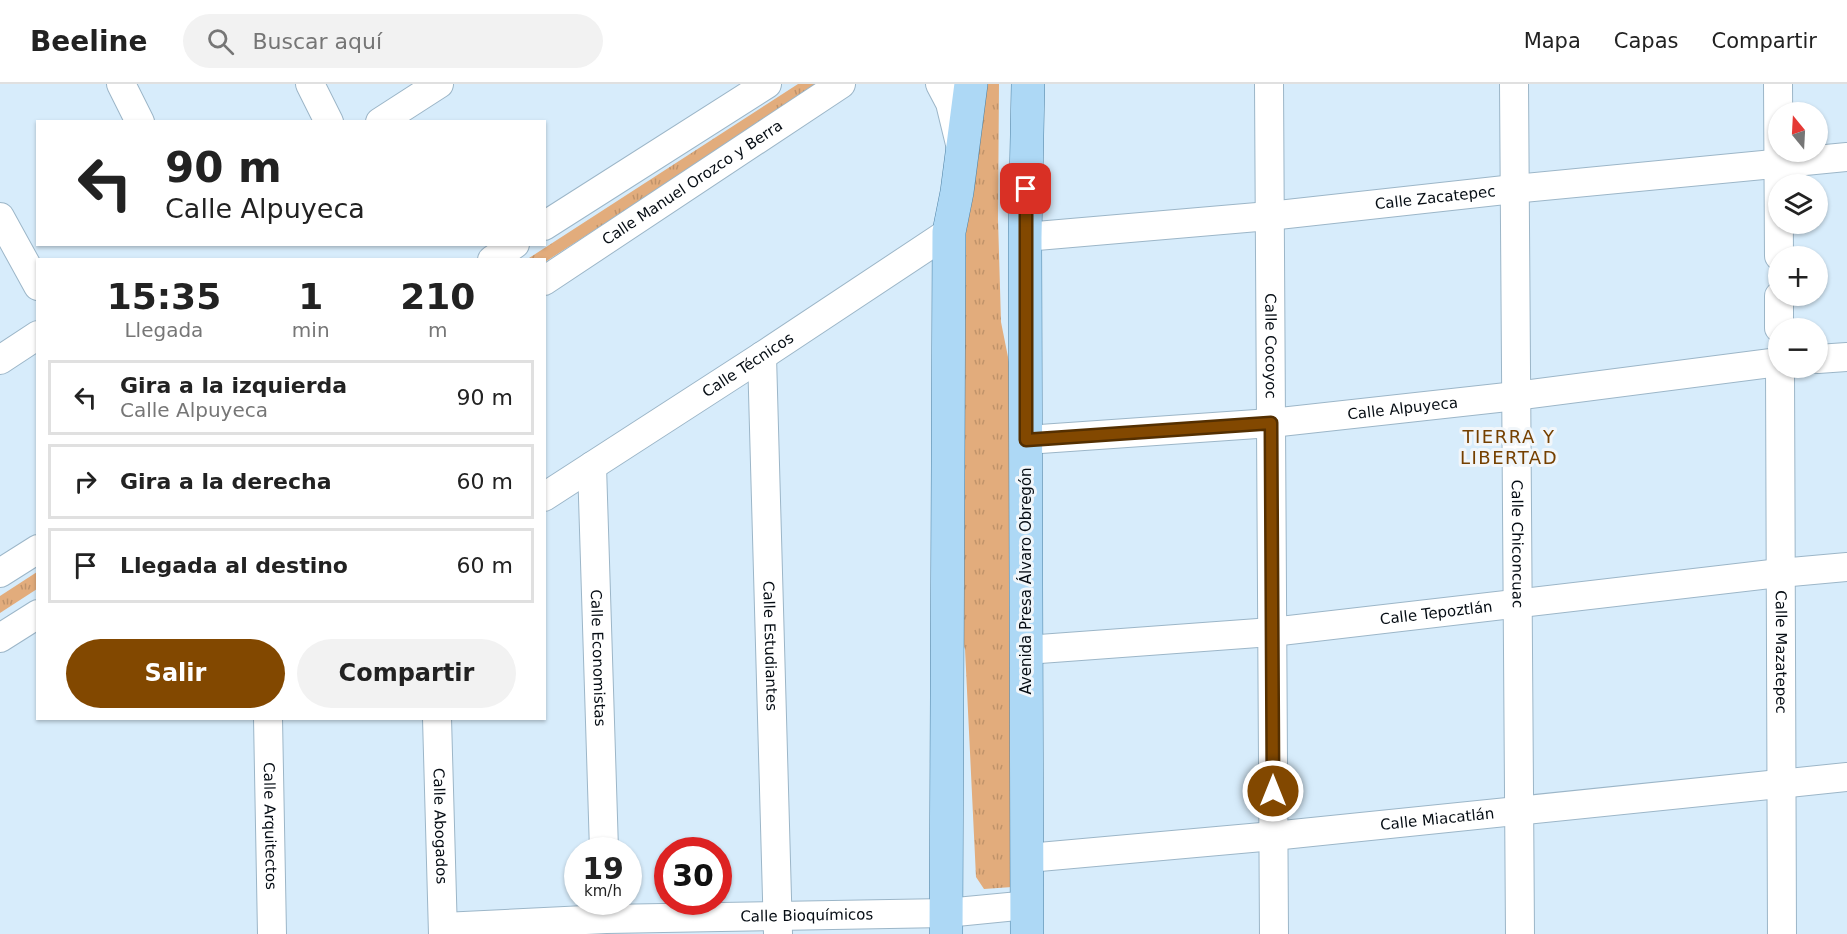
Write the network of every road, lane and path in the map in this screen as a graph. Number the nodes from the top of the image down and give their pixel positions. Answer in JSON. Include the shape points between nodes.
{"nodes":[{"id":1,"x":121,"y":84,"type":"edge"},
{"id":2,"x":310,"y":84,"type":"edge"},
{"id":3,"x":439,"y":84,"type":"edge"},
{"id":4,"x":767,"y":84,"type":"edge"},
{"id":5,"x":840,"y":84,"type":"edge"},
{"id":6,"x":940,"y":84,"type":"edge"},
{"id":7,"x":971,"y":84,"type":"edge"},
{"id":8,"x":1269,"y":84,"type":"edge"},
{"id":9,"x":1514,"y":84,"type":"edge"},
{"id":10,"x":1778,"y":84,"type":"edge"},
{"id":11,"x":1027,"y":87,"type":"edge"},
{"id":12,"x":139,"y":120,"type":"edge"},
{"id":13,"x":328,"y":120,"type":"edge"},
{"id":14,"x":383,"y":120,"type":"edge"},
{"id":15,"x":962,"y":150,"type":"junction"},
{"id":16,"x":1847,"y":157,"type":"edge"},
{"id":17,"x":1779,"y":163,"type":"junction"},
{"id":18,"x":1514,"y":189,"type":"junction"},
{"id":19,"x":1269,"y":216,"type":"junction"},
{"id":20,"x":0,"y":217,"type":"edge"},
{"id":21,"x":546,"y":225,"type":"edge"},
{"id":22,"x":949,"y":232,"type":"junction"},
{"id":23,"x":1025,"y":237,"type":"junction"},
{"id":24,"x":512,"y":246,"type":"edge"},
{"id":25,"x":1779,"y":246,"type":"edge"},
{"id":26,"x":9,"y":254,"type":"edge"},
{"id":27,"x":495,"y":258,"type":"edge"},
{"id":28,"x":546,"y":280,"type":"edge"},
{"id":29,"x":36,"y":284,"type":"edge"},
{"id":30,"x":36,"y":337,"type":"edge"},
{"id":31,"x":762,"y":356,"type":"junction"},
{"id":32,"x":1847,"y":357,"type":"edge"},
{"id":33,"x":1828,"y":358,"type":"edge"},
{"id":34,"x":0,"y":360,"type":"edge"},
{"id":35,"x":1768,"y":363,"type":"edge"},
{"id":36,"x":1780,"y":378,"type":"edge"},
{"id":37,"x":1516,"y":396,"type":"junction"},
{"id":38,"x":1271,"y":423,"type":"junction"},
{"id":39,"x":1026,"y":440,"type":"junction"},
{"id":40,"x":592,"y":466,"type":"junction"},
{"id":41,"x":546,"y":496,"type":"edge"},
{"id":42,"x":36,"y":550,"type":"edge"},
{"id":43,"x":1847,"y":567,"type":"edge"},
{"id":44,"x":0,"y":573,"type":"edge"},
{"id":45,"x":1780,"y":573,"type":"junction"},
{"id":46,"x":1518,"y":604,"type":"junction"},
{"id":47,"x":36,"y":615,"type":"edge"},
{"id":48,"x":1272,"y":632,"type":"junction"},
{"id":49,"x":0,"y":638,"type":"edge"},
{"id":50,"x":1026,"y":650,"type":"junction"},
{"id":51,"x":268,"y":720,"type":"edge"},
{"id":52,"x":437,"y":720,"type":"edge"},
{"id":53,"x":1847,"y":777,"type":"edge"},
{"id":54,"x":1781,"y":784,"type":"junction"},
{"id":55,"x":1519,"y":811,"type":"junction"},
{"id":56,"x":1273,"y":836,"type":"junction"},
{"id":57,"x":604,"y":837,"type":"edge"},
{"id":58,"x":1028,"y":858,"type":"junction"},
{"id":59,"x":606,"y":918,"type":"edge"},
{"id":60,"x":1028,"y":919,"type":"edge"},
{"id":61,"x":946,"y":923,"type":"edge"},
{"id":62,"x":777,"y":925,"type":"edge"},
{"id":63,"x":443,"y":930,"type":"edge"},
{"id":64,"x":272,"y":934,"type":"edge"},
{"id":65,"x":1274,"y":934,"type":"edge"},
{"id":66,"x":1520,"y":934,"type":"edge"},
{"id":67,"x":1782,"y":934,"type":"edge"}],
"edges":[{"from":1,"to":12,"type":"street"},
{"from":2,"to":13,"type":"street"},
{"from":3,"to":14,"type":"street"},
{"from":4,"to":21,"type":"street"},
{"from":5,"to":28,"type":"street","name":"Calle Manuel Orozco y Berra"},
{"from":6,"to":15,"type":"street","via":[[950,102]]},
{"from":7,"to":15,"type":"main road"},
{"from":8,"to":19,"type":"street","name":"Calle Cocoyoc"},
{"from":9,"to":18,"type":"street","name":"Calle Chiconcuac"},
{"from":10,"to":17,"type":"street"},
{"from":11,"to":23,"type":"main road","name":"Avenida Presa Álvaro Obregón"},
{"from":15,"to":22,"type":"main road"},
{"from":16,"to":17,"type":"street","name":"Calle Zacatepec"},
{"from":17,"to":18,"type":"street","name":"Calle Zacatepec"},
{"from":17,"to":25,"type":"street"},
{"from":18,"to":19,"type":"street","name":"Calle Zacatepec"},
{"from":18,"to":37,"type":"street","name":"Calle Chiconcuac"},
{"from":19,"to":23,"type":"street","name":"Calle Zacatepec"},
{"from":19,"to":38,"type":"street","name":"Calle Cocoyoc"},
{"from":20,"to":26,"type":"street"},
{"from":22,"to":31,"type":"street","name":"Calle Técnicos"},
{"from":22,"to":61,"type":"main road"},
{"from":23,"to":39,"type":"main road","name":"Avenida Presa Álvaro Obregón"},
{"from":24,"to":27,"type":"street"},
{"from":26,"to":29,"type":"street"},
{"from":30,"to":34,"type":"street"},
{"from":31,"to":40,"type":"street","name":"Calle Técnicos"},
{"from":31,"to":62,"type":"street","name":"Calle Estudiantes"},
{"from":32,"to":33,"type":"street"},
{"from":35,"to":37,"type":"street","name":"Calle Alpuyeca"},
{"from":36,"to":45,"type":"street","name":"Calle Mazatepec"},
{"from":37,"to":38,"type":"street","name":"Calle Alpuyeca"},
{"from":37,"to":46,"type":"street","name":"Calle Chiconcuac"},
{"from":38,"to":39,"type":"street","name":"Calle Alpuyeca"},
{"from":38,"to":48,"type":"street","name":"Calle Cocoyoc"},
{"from":39,"to":50,"type":"main road","name":"Avenida Presa Álvaro Obregón"},
{"from":40,"to":41,"type":"street","name":"Calle Técnicos"},
{"from":40,"to":57,"type":"street","name":"Calle Economistas"},
{"from":42,"to":44,"type":"street"},
{"from":43,"to":45,"type":"street","name":"Calle Tepoztlán"},
{"from":45,"to":46,"type":"street","name":"Calle Tepoztlán"},
{"from":45,"to":54,"type":"street","name":"Calle Mazatepec"},
{"from":46,"to":48,"type":"street","name":"Calle Tepoztlán"},
{"from":46,"to":55,"type":"street","name":"Calle Chiconcuac"},
{"from":47,"to":49,"type":"street"},
{"from":48,"to":50,"type":"street","name":"Calle Tepoztlán"},
{"from":48,"to":56,"type":"street","name":"Calle Cocoyoc"},
{"from":50,"to":58,"type":"main road","name":"Avenida Presa Álvaro Obregón"},
{"from":51,"to":64,"type":"street","name":"Calle Arquitectos"},
{"from":52,"to":63,"type":"street","name":"Calle Abogados"},
{"from":53,"to":54,"type":"street","name":"Calle Miacatlán"},
{"from":54,"to":55,"type":"street","name":"Calle Miacatlán"},
{"from":54,"to":67,"type":"street","name":"Calle Mazatepec"},
{"from":55,"to":56,"type":"street","name":"Calle Miacatlán"},
{"from":55,"to":66,"type":"street","name":"Calle Chiconcuac"},
{"from":56,"to":58,"type":"street","name":"Calle Miacatlán"},
{"from":56,"to":65,"type":"street","name":"Calle Cocoyoc"},
{"from":58,"to":60,"type":"main road","name":"Avenida Presa Álvaro Obregón"},
{"from":59,"to":62,"type":"street","name":"Calle Bioquímicos"},
{"from":59,"to":63,"type":"street","name":"Calle Bioquímicos"},
{"from":60,"to":61,"type":"street","name":"Calle Bioquímicos"},
{"from":61,"to":62,"type":"street","name":"Calle Bioquímicos"}]}
